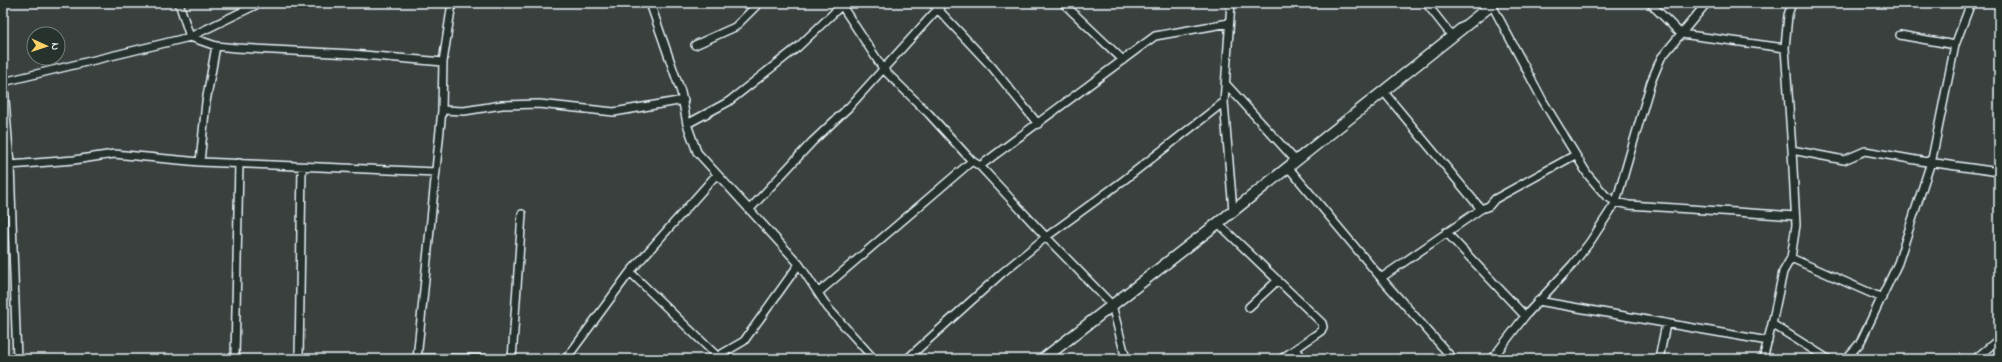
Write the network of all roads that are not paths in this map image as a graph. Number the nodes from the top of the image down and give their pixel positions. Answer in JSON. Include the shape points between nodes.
{"nodes":[{"id":1,"x":179,"y":3,"type":"edge"},
{"id":2,"x":260,"y":3,"type":"edge"},
{"id":3,"x":452,"y":3,"type":"edge"},
{"id":4,"x":650,"y":3,"type":"edge"},
{"id":5,"x":759,"y":3,"type":"edge"},
{"id":6,"x":932,"y":3,"type":"edge"},
{"id":7,"x":1063,"y":3,"type":"edge"},
{"id":8,"x":1231,"y":3,"type":"edge"},
{"id":9,"x":1426,"y":3,"type":"edge"},
{"id":10,"x":1650,"y":3,"type":"edge"},
{"id":11,"x":1709,"y":3,"type":"edge"},
{"id":12,"x":1792,"y":3,"type":"edge"},
{"id":13,"x":1971,"y":3,"type":"edge"},
{"id":14,"x":842,"y":4,"type":"edge"},
{"id":15,"x":1493,"y":4,"type":"edge"},
{"id":16,"x":941,"y":5,"type":"edge"},
{"id":17,"x":1229,"y":23,"type":"junction"},
{"id":18,"x":1681,"y":34,"type":"junction"},
{"id":19,"x":1900,"y":35,"type":"dead end"},
{"id":20,"x":1452,"y":36,"type":"junction"},
{"id":21,"x":190,"y":37,"type":"junction"},
{"id":22,"x":695,"y":45,"type":"dead end"},
{"id":23,"x":1956,"y":45,"type":"junction"},
{"id":24,"x":216,"y":46,"type":"junction"},
{"id":25,"x":1785,"y":48,"type":"junction"},
{"id":26,"x":1124,"y":60,"type":"junction"},
{"id":27,"x":443,"y":62,"type":"junction"},
{"id":28,"x":884,"y":70,"type":"junction"},
{"id":29,"x":3,"y":79,"type":"edge"},
{"id":30,"x":1226,"y":84,"type":"junction"},
{"id":31,"x":1383,"y":91,"type":"junction"},
{"id":32,"x":684,"y":100,"type":"junction"},
{"id":33,"x":1224,"y":102,"type":"junction"},
{"id":34,"x":442,"y":110,"type":"junction"},
{"id":35,"x":687,"y":124,"type":"junction"},
{"id":36,"x":1038,"y":124,"type":"junction"},
{"id":37,"x":1792,"y":150,"type":"junction"},
{"id":38,"x":1575,"y":155,"type":"junction"},
{"id":39,"x":1296,"y":160,"type":"junction"},
{"id":40,"x":972,"y":161,"type":"junction"},
{"id":41,"x":200,"y":162,"type":"junction"},
{"id":42,"x":1929,"y":162,"type":"junction"},
{"id":43,"x":239,"y":163,"type":"junction"},
{"id":44,"x":10,"y":165,"type":"junction"},
{"id":45,"x":980,"y":166,"type":"junction"},
{"id":46,"x":302,"y":167,"type":"junction"},
{"id":47,"x":1288,"y":167,"type":"junction"},
{"id":48,"x":436,"y":172,"type":"junction"},
{"id":49,"x":1999,"y":172,"type":"edge"},
{"id":50,"x":717,"y":174,"type":"junction"},
{"id":51,"x":1616,"y":202,"type":"junction"},
{"id":52,"x":1481,"y":209,"type":"junction"},
{"id":53,"x":749,"y":210,"type":"junction"},
{"id":54,"x":1233,"y":211,"type":"junction"},
{"id":55,"x":522,"y":214,"type":"dead end"},
{"id":56,"x":1795,"y":216,"type":"junction"},
{"id":57,"x":1218,"y":223,"type":"junction"},
{"id":58,"x":1446,"y":232,"type":"junction"},
{"id":59,"x":1046,"y":237,"type":"junction"},
{"id":60,"x":1792,"y":258,"type":"junction"},
{"id":61,"x":799,"y":264,"type":"junction"},
{"id":62,"x":630,"y":272,"type":"junction"},
{"id":63,"x":1381,"y":278,"type":"junction"},
{"id":64,"x":1278,"y":280,"type":"junction"},
{"id":65,"x":819,"y":292,"type":"junction"},
{"id":66,"x":1882,"y":298,"type":"junction"},
{"id":67,"x":1538,"y":301,"type":"junction"},
{"id":68,"x":1112,"y":305,"type":"junction"},
{"id":69,"x":1249,"y":307,"type":"dead end"},
{"id":70,"x":1525,"y":316,"type":"junction"},
{"id":71,"x":1666,"y":324,"type":"junction"},
{"id":72,"x":1772,"y":324,"type":"junction"},
{"id":73,"x":1999,"y":340,"type":"edge"},
{"id":74,"x":1768,"y":341,"type":"junction"},
{"id":75,"x":1296,"y":349,"type":"junction"},
{"id":76,"x":417,"y":358,"type":"edge"},
{"id":77,"x":715,"y":358,"type":"edge"},
{"id":78,"x":17,"y":359,"type":"edge"},
{"id":79,"x":235,"y":359,"type":"edge"},
{"id":80,"x":299,"y":359,"type":"edge"},
{"id":81,"x":512,"y":359,"type":"edge"},
{"id":82,"x":516,"y":359,"type":"edge"},
{"id":83,"x":566,"y":359,"type":"edge"},
{"id":84,"x":874,"y":359,"type":"edge"},
{"id":85,"x":907,"y":359,"type":"edge"},
{"id":86,"x":1043,"y":359,"type":"edge"},
{"id":87,"x":1126,"y":359,"type":"edge"},
{"id":88,"x":1281,"y":359,"type":"edge"},
{"id":89,"x":1304,"y":359,"type":"edge"},
{"id":90,"x":1454,"y":359,"type":"edge"},
{"id":91,"x":1492,"y":359,"type":"edge"},
{"id":92,"x":1659,"y":359,"type":"edge"},
{"id":93,"x":1763,"y":359,"type":"edge"},
{"id":94,"x":1828,"y":359,"type":"edge"},
{"id":95,"x":1846,"y":359,"type":"edge"},
{"id":96,"x":1975,"y":359,"type":"edge"}],
"edges":[{"from":1,"to":21,"type":"street"},
{"from":2,"to":21,"type":"street"},
{"from":3,"to":27,"type":"street"},
{"from":4,"to":32,"type":"street"},
{"from":5,"to":22,"type":"street","via":[[735,27]]},
{"from":6,"to":16,"type":"street"},
{"from":7,"to":26,"type":"street"},
{"from":8,"to":17,"type":"street"},
{"from":9,"to":20,"type":"street"},
{"from":10,"to":18,"type":"street"},
{"from":11,"to":18,"type":"street"},
{"from":12,"to":25,"type":"street","via":[[1788,15]]},
{"from":13,"to":23,"type":"street"},
{"from":14,"to":28,"type":"street"},
{"from":14,"to":35,"type":"street","via":[[798,47],[728,102]]},
{"from":15,"to":20,"type":"main road"},
{"from":15,"to":38,"type":"street","via":[[1543,101]]},
{"from":16,"to":28,"type":"street"},
{"from":16,"to":36,"type":"street"},
{"from":17,"to":26,"type":"street","via":[[1155,36]]},
{"from":17,"to":30,"type":"street"},
{"from":18,"to":25,"type":"street"},
{"from":18,"to":51,"type":"street","via":[[1662,58],[1651,82]]},
{"from":19,"to":23,"type":"street"},
{"from":20,"to":31,"type":"main road"},
{"from":21,"to":24,"type":"street"},
{"from":21,"to":29,"type":"street"},
{"from":23,"to":42,"type":"street","via":[[1932,159]]},
{"from":24,"to":27,"type":"street"},
{"from":24,"to":41,"type":"street","via":[[206,102]]},
{"from":25,"to":37,"type":"street"},
{"from":26,"to":36,"type":"street"},
{"from":27,"to":34,"type":"street"},
{"from":28,"to":40,"type":"street"},
{"from":28,"to":53,"type":"street"},
{"from":29,"to":44,"type":"street"},
{"from":30,"to":33,"type":"street"},
{"from":30,"to":39,"type":"street"},
{"from":31,"to":39,"type":"main road"},
{"from":31,"to":52,"type":"street"},
{"from":32,"to":34,"type":"street","via":[[614,112],[539,104],[502,105],[464,111]]},
{"from":32,"to":35,"type":"street"},
{"from":33,"to":54,"type":"street"},
{"from":33,"to":59,"type":"street"},
{"from":34,"to":48,"type":"street"},
{"from":35,"to":50,"type":"street","via":[[697,152]]},
{"from":36,"to":45,"type":"street"},
{"from":37,"to":42,"type":"street","via":[[1844,160],[1865,151]]},
{"from":37,"to":56,"type":"street"},
{"from":38,"to":51,"type":"street","via":[[1598,188]]},
{"from":38,"to":52,"type":"street"},
{"from":39,"to":47,"type":"main road"},
{"from":40,"to":45,"type":"street"},
{"from":40,"to":65,"type":"street"},
{"from":41,"to":43,"type":"street"},
{"from":41,"to":44,"type":"street","via":[[114,154]]},
{"from":42,"to":49,"type":"street"},
{"from":42,"to":66,"type":"street","via":[[1903,250]]},
{"from":43,"to":46,"type":"street"},
{"from":43,"to":79,"type":"street"},
{"from":44,"to":78,"type":"street"},
{"from":45,"to":59,"type":"street"},
{"from":46,"to":48,"type":"street"},
{"from":46,"to":80,"type":"street"},
{"from":47,"to":54,"type":"main road"},
{"from":47,"to":63,"type":"street"},
{"from":48,"to":76,"type":"street"},
{"from":50,"to":53,"type":"street"},
{"from":50,"to":62,"type":"street"},
{"from":51,"to":56,"type":"street"},
{"from":51,"to":67,"type":"street","via":[[1573,264]]},
{"from":52,"to":58,"type":"street"},
{"from":53,"to":61,"type":"street"},
{"from":54,"to":57,"type":"main road"},
{"from":55,"to":81,"type":"street"},
{"from":56,"to":60,"type":"street"},
{"from":57,"to":64,"type":"street"},
{"from":57,"to":68,"type":"main road"},
{"from":58,"to":63,"type":"street"},
{"from":58,"to":70,"type":"street"},
{"from":59,"to":68,"type":"street"},
{"from":59,"to":85,"type":"street"},
{"from":60,"to":66,"type":"street"},
{"from":60,"to":72,"type":"street","via":[[1783,272]]},
{"from":61,"to":65,"type":"street"},
{"from":61,"to":77,"type":"street","via":[[744,341]]},
{"from":62,"to":77,"type":"street"},
{"from":62,"to":83,"type":"street"},
{"from":63,"to":90,"type":"street"},
{"from":64,"to":69,"type":"street"},
{"from":64,"to":75,"type":"street","via":[[1322,323],[1321,331]]},
{"from":65,"to":84,"type":"street","via":[[828,308]]},
{"from":66,"to":95,"type":"street","via":[[1860,343]]},
{"from":67,"to":70,"type":"street"},
{"from":67,"to":71,"type":"street"},
{"from":68,"to":86,"type":"main road"},
{"from":68,"to":87,"type":"street"},
{"from":70,"to":91,"type":"street"},
{"from":71,"to":74,"type":"street"},
{"from":71,"to":92,"type":"street"},
{"from":72,"to":74,"type":"street"},
{"from":72,"to":94,"type":"street"},
{"from":73,"to":96,"type":"street"},
{"from":74,"to":93,"type":"street"},
{"from":75,"to":88,"type":"street"},
{"from":75,"to":89,"type":"street"},
{"from":76,"to":81,"type":"street"},
{"from":81,"to":82,"type":"street"}]}
